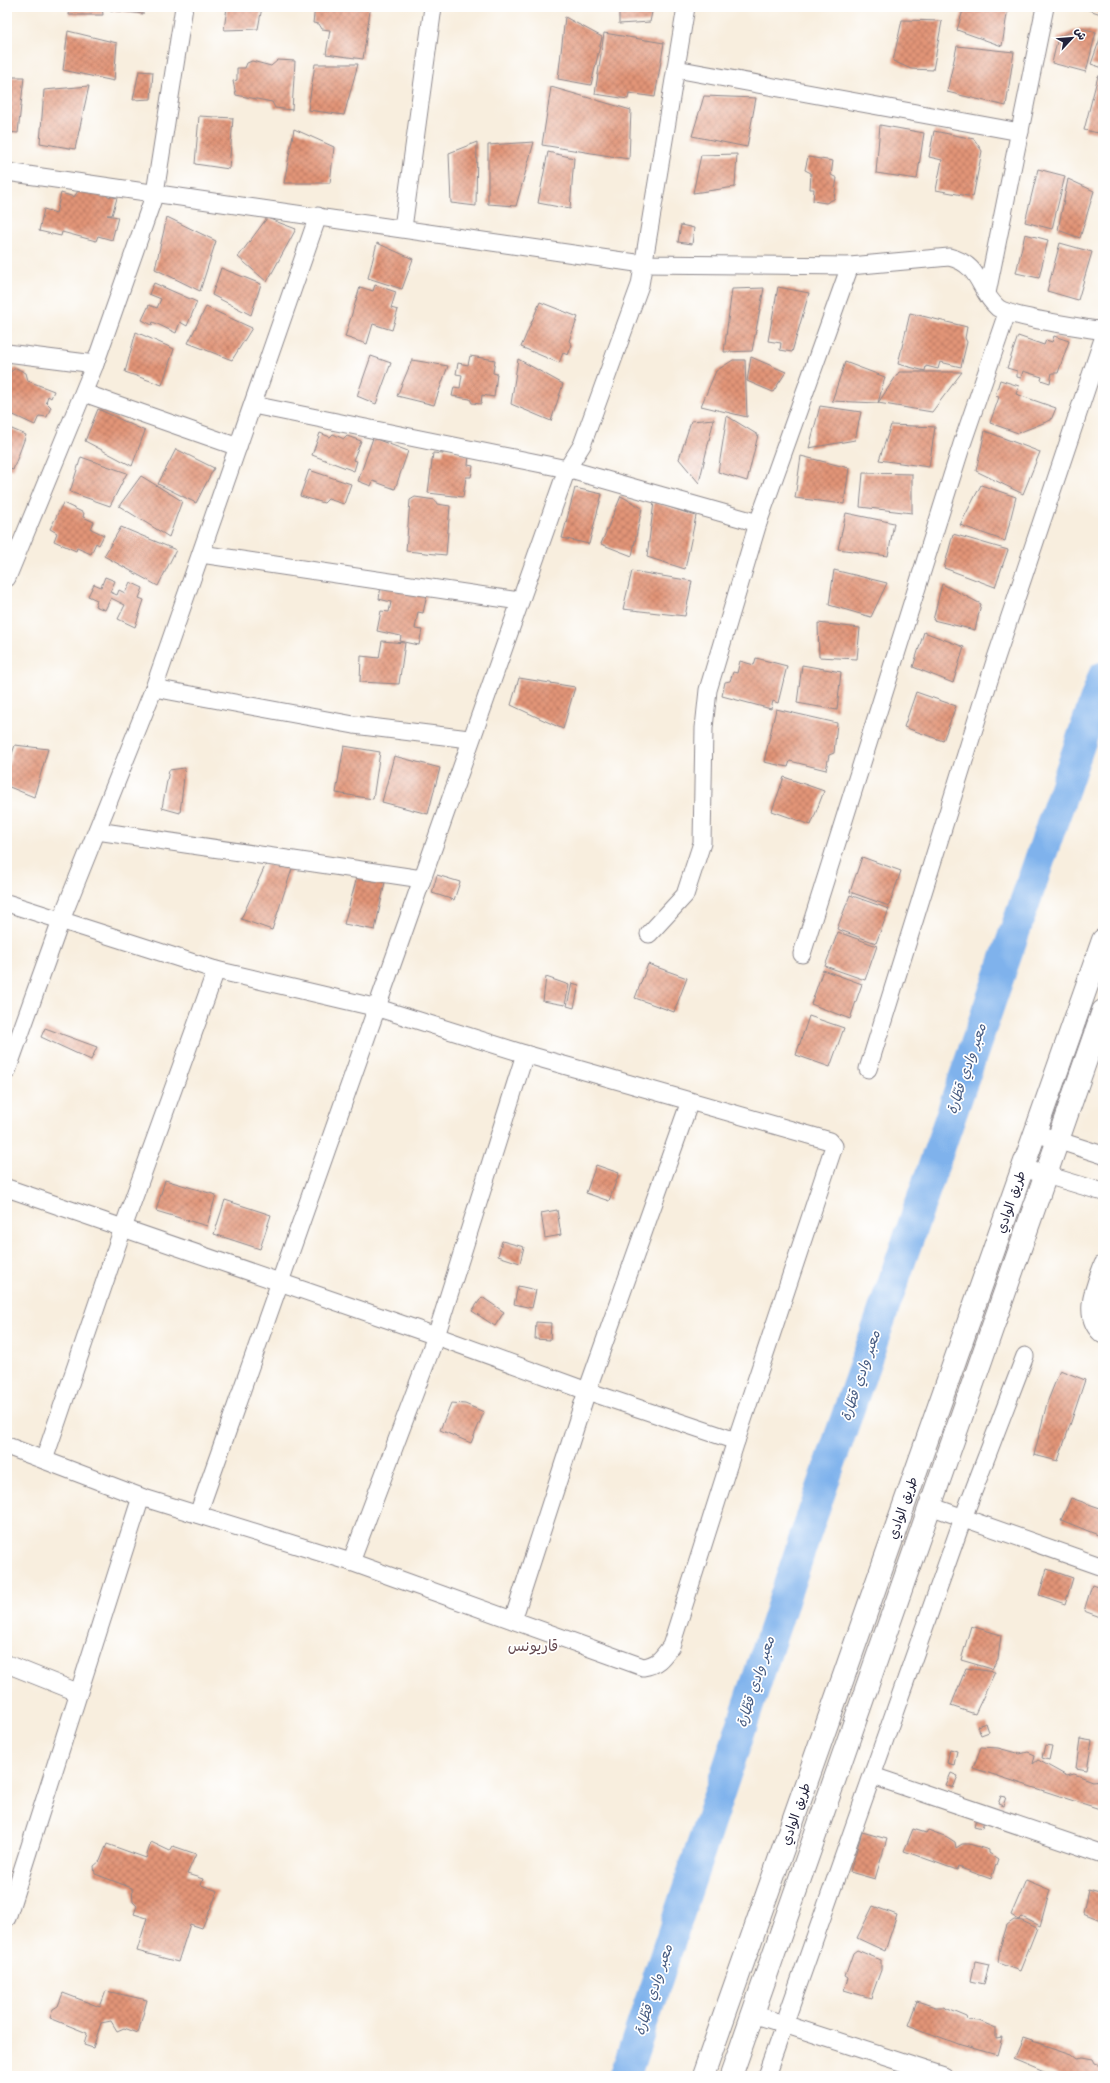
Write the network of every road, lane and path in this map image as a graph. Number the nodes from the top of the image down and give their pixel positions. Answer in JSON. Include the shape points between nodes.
{"nodes":[{"id":1,"x":184,"y":7,"type":"edge"},
{"id":2,"x":433,"y":7,"type":"edge"},
{"id":3,"x":686,"y":7,"type":"edge"},
{"id":4,"x":1045,"y":7,"type":"edge"},
{"id":5,"x":676,"y":69,"type":"junction"},
{"id":6,"x":1020,"y":132,"type":"junction"},
{"id":7,"x":7,"y":172,"type":"edge"},
{"id":8,"x":155,"y":193,"type":"junction"},
{"id":9,"x":318,"y":216,"type":"junction"},
{"id":10,"x":403,"y":228,"type":"junction"},
{"id":11,"x":643,"y":264,"type":"junction"},
{"id":12,"x":850,"y":266,"type":"junction"},
{"id":13,"x":987,"y":293,"type":"junction"},
{"id":14,"x":1007,"y":313,"type":"junction"},
{"id":15,"x":1103,"y":331,"type":"edge"},
{"id":16,"x":1103,"y":339,"type":"edge"},
{"id":17,"x":7,"y":353,"type":"edge"},
{"id":18,"x":95,"y":364,"type":"junction"},
{"id":19,"x":84,"y":393,"type":"junction"},
{"id":20,"x":253,"y":405,"type":"junction"},
{"id":21,"x":238,"y":447,"type":"junction"},
{"id":22,"x":567,"y":469,"type":"junction"},
{"id":23,"x":758,"y":523,"type":"junction"},
{"id":24,"x":201,"y":554,"type":"junction"},
{"id":25,"x":7,"y":578,"type":"edge"},
{"id":26,"x":519,"y":601,"type":"junction"},
{"id":27,"x":154,"y":688,"type":"junction"},
{"id":28,"x":469,"y":739,"type":"junction"},
{"id":29,"x":97,"y":831,"type":"junction"},
{"id":30,"x":422,"y":879,"type":"junction"},
{"id":31,"x":7,"y":902,"type":"edge"},
{"id":32,"x":62,"y":920,"type":"junction"},
{"id":33,"x":648,"y":934,"type":"dead end"},
{"id":34,"x":1103,"y":940,"type":"edge"},
{"id":35,"x":802,"y":954,"type":"dead end"},
{"id":36,"x":216,"y":970,"type":"junction"},
{"id":37,"x":378,"y":1008,"type":"junction"},
{"id":38,"x":1103,"y":1011,"type":"edge"},
{"id":39,"x":525,"y":1054,"type":"junction"},
{"id":40,"x":868,"y":1069,"type":"dead end"},
{"id":41,"x":7,"y":1071,"type":"edge"},
{"id":42,"x":690,"y":1101,"type":"junction"},
{"id":43,"x":1035,"y":1133,"type":"junction"},
{"id":44,"x":1058,"y":1141,"type":"junction"},
{"id":45,"x":1103,"y":1155,"type":"edge"},
{"id":46,"x":1023,"y":1168,"type":"junction"},
{"id":47,"x":1047,"y":1175,"type":"junction"},
{"id":48,"x":7,"y":1188,"type":"edge"},
{"id":49,"x":1103,"y":1192,"type":"edge"},
{"id":50,"x":123,"y":1228,"type":"junction"},
{"id":51,"x":1103,"y":1264,"type":"edge"},
{"id":52,"x":282,"y":1284,"type":"junction"},
{"id":53,"x":1103,"y":1335,"type":"edge"},
{"id":54,"x":436,"y":1336,"type":"junction"},
{"id":55,"x":1025,"y":1356,"type":"dead end"},
{"id":56,"x":587,"y":1391,"type":"junction"},
{"id":57,"x":736,"y":1441,"type":"junction"},
{"id":58,"x":7,"y":1446,"type":"edge"},
{"id":59,"x":44,"y":1460,"type":"junction"},
{"id":60,"x":141,"y":1497,"type":"junction"},
{"id":61,"x":930,"y":1506,"type":"junction"},
{"id":62,"x":198,"y":1514,"type":"junction"},
{"id":63,"x":963,"y":1518,"type":"junction"},
{"id":64,"x":351,"y":1562,"type":"junction"},
{"id":65,"x":1103,"y":1567,"type":"edge"},
{"id":66,"x":514,"y":1620,"type":"junction"},
{"id":67,"x":7,"y":1664,"type":"edge"},
{"id":68,"x":77,"y":1692,"type":"junction"},
{"id":69,"x":826,"y":1728,"type":"junction"},
{"id":70,"x":850,"y":1736,"type":"junction"},
{"id":71,"x":873,"y":1776,"type":"junction"},
{"id":72,"x":1103,"y":1854,"type":"edge"},
{"id":73,"x":7,"y":1918,"type":"edge"},
{"id":74,"x":753,"y":2014,"type":"junction"},
{"id":75,"x":784,"y":2024,"type":"junction"},
{"id":76,"x":703,"y":2076,"type":"edge"},
{"id":77,"x":731,"y":2076,"type":"edge"},
{"id":78,"x":766,"y":2076,"type":"edge"},
{"id":79,"x":944,"y":2076,"type":"edge"}],
"edges":[{"from":1,"to":8,"type":"street"},
{"from":2,"to":10,"type":"street"},
{"from":3,"to":5,"type":"street"},
{"from":4,"to":6,"type":"street"},
{"from":5,"to":6,"type":"street"},
{"from":5,"to":11,"type":"street"},
{"from":6,"to":13,"type":"street"},
{"from":7,"to":8,"type":"street"},
{"from":8,"to":9,"type":"street"},
{"from":8,"to":18,"type":"street"},
{"from":9,"to":10,"type":"street"},
{"from":9,"to":20,"type":"street"},
{"from":10,"to":11,"type":"street"},
{"from":11,"to":12,"type":"street"},
{"from":11,"to":22,"type":"street","via":[[640,285],[582,445]]},
{"from":12,"to":13,"type":"street","via":[[949,257],[965,262],[972,268]]},
{"from":12,"to":23,"type":"street"},
{"from":13,"to":14,"type":"street","via":[[992,301]]},
{"from":14,"to":15,"type":"street"},
{"from":14,"to":35,"type":"street","via":[[962,444]]},
{"from":16,"to":40,"type":"street","via":[[996,658]]},
{"from":17,"to":18,"type":"street"},
{"from":18,"to":19,"type":"street"},
{"from":19,"to":21,"type":"street"},
{"from":19,"to":25,"type":"street"},
{"from":20,"to":21,"type":"street"},
{"from":20,"to":22,"type":"street"},
{"from":21,"to":24,"type":"street"},
{"from":22,"to":23,"type":"street"},
{"from":22,"to":26,"type":"street"},
{"from":23,"to":33,"type":"street","via":[[708,690],[704,736],[702,843],[685,895]]},
{"from":24,"to":26,"type":"street"},
{"from":24,"to":27,"type":"street"},
{"from":26,"to":28,"type":"street"},
{"from":27,"to":28,"type":"street","via":[[354,725]]},
{"from":27,"to":29,"type":"street"},
{"from":28,"to":30,"type":"street"},
{"from":29,"to":30,"type":"street"},
{"from":29,"to":32,"type":"street"},
{"from":30,"to":37,"type":"street"},
{"from":31,"to":32,"type":"street"},
{"from":32,"to":36,"type":"street"},
{"from":32,"to":41,"type":"street"},
{"from":34,"to":43,"type":"main road","name":"طريق الوادي"},
{"from":36,"to":37,"type":"street"},
{"from":36,"to":50,"type":"street"},
{"from":37,"to":39,"type":"street"},
{"from":37,"to":52,"type":"street"},
{"from":38,"to":44,"type":"main road","name":"طريق الوادي"},
{"from":39,"to":42,"type":"street"},
{"from":39,"to":54,"type":"street"},
{"from":42,"to":56,"type":"street"},
{"from":42,"to":57,"type":"street","via":[[830,1141],[834,1146]]},
{"from":43,"to":44,"type":"street"},
{"from":43,"to":46,"type":"main road","name":"طريق الوادي"},
{"from":44,"to":45,"type":"street"},
{"from":44,"to":47,"type":"main road","name":"طريق الوادي"},
{"from":46,"to":47,"type":"street"},
{"from":46,"to":69,"type":"main road","name":"طريق الوادي"},
{"from":47,"to":49,"type":"street"},
{"from":47,"to":61,"type":"main road","name":"طريق الوادي"},
{"from":48,"to":50,"type":"street"},
{"from":50,"to":52,"type":"street"},
{"from":50,"to":59,"type":"street"},
{"from":51,"to":53,"type":"street","via":[[1091,1302],[1091,1316],[1098,1331]]},
{"from":52,"to":54,"type":"street"},
{"from":52,"to":62,"type":"street"},
{"from":54,"to":56,"type":"street"},
{"from":54,"to":64,"type":"street"},
{"from":55,"to":63,"type":"street"},
{"from":56,"to":57,"type":"street"},
{"from":56,"to":66,"type":"street"},
{"from":57,"to":66,"type":"street","via":[[671,1646],[660,1661],[643,1667]]},
{"from":58,"to":59,"type":"street"},
{"from":59,"to":60,"type":"street"},
{"from":60,"to":62,"type":"street"},
{"from":60,"to":68,"type":"street"},
{"from":61,"to":63,"type":"street"},
{"from":61,"to":70,"type":"main road","name":"طريق الوادي"},
{"from":62,"to":64,"type":"street"},
{"from":63,"to":65,"type":"street"},
{"from":63,"to":71,"type":"street"},
{"from":64,"to":66,"type":"street"},
{"from":67,"to":68,"type":"street"},
{"from":68,"to":73,"type":"street"},
{"from":69,"to":70,"type":"main road"},
{"from":69,"to":76,"type":"main road","name":"طريق الوادي"},
{"from":70,"to":74,"type":"main road","name":"طريق الوادي"},
{"from":71,"to":72,"type":"street"},
{"from":71,"to":75,"type":"street"},
{"from":74,"to":75,"type":"street"},
{"from":74,"to":77,"type":"main road","name":"طريق الوادي"},
{"from":75,"to":78,"type":"street"},
{"from":75,"to":79,"type":"street"}]}
